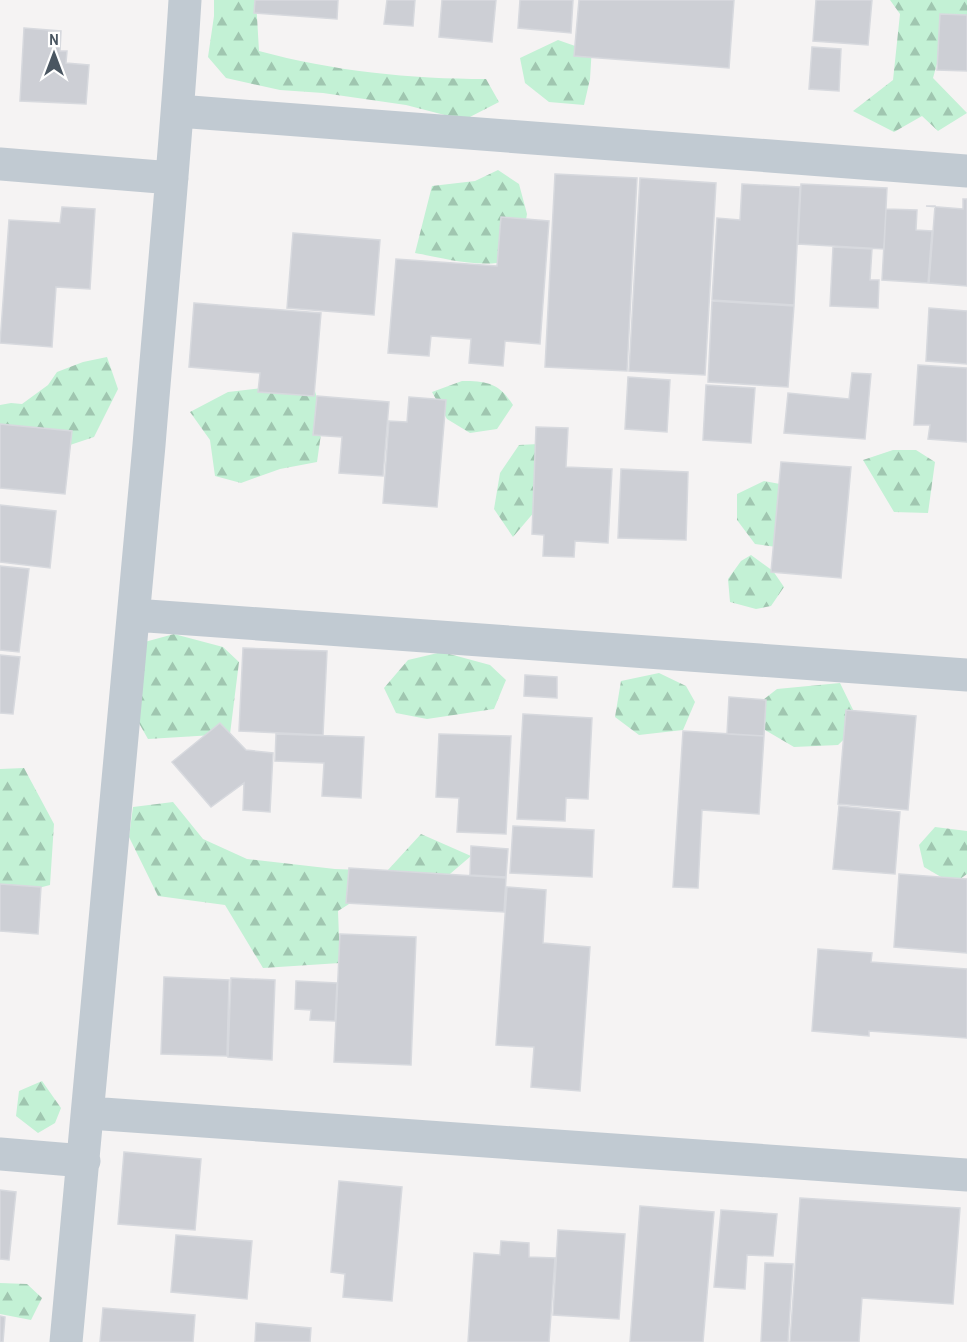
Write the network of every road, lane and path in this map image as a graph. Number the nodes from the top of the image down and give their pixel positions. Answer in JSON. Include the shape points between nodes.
{"nodes":[{"id":1,"x":185,"y":0,"type":"edge"},
{"id":2,"x":178,"y":111,"type":"junction"},
{"id":3,"x":0,"y":164,"type":"edge"},
{"id":4,"x":967,"y":171,"type":"edge"},
{"id":5,"x":172,"y":178,"type":"junction"},
{"id":6,"x":134,"y":615,"type":"junction"},
{"id":7,"x":967,"y":675,"type":"edge"},
{"id":8,"x":89,"y":1113,"type":"junction"},
{"id":9,"x":0,"y":1154,"type":"edge"},
{"id":10,"x":84,"y":1161,"type":"junction"},
{"id":11,"x":967,"y":1175,"type":"edge"},
{"id":12,"x":66,"y":1342,"type":"edge"}],
"edges":[{"from":1,"to":2,"type":"street"},
{"from":2,"to":4,"type":"street"},
{"from":2,"to":5,"type":"street"},
{"from":3,"to":5,"type":"street"},
{"from":5,"to":6,"type":"street"},
{"from":6,"to":7,"type":"street"},
{"from":6,"to":8,"type":"street"},
{"from":8,"to":10,"type":"street"},
{"from":8,"to":11,"type":"street"},
{"from":9,"to":10,"type":"street"},
{"from":10,"to":12,"type":"street"}]}
